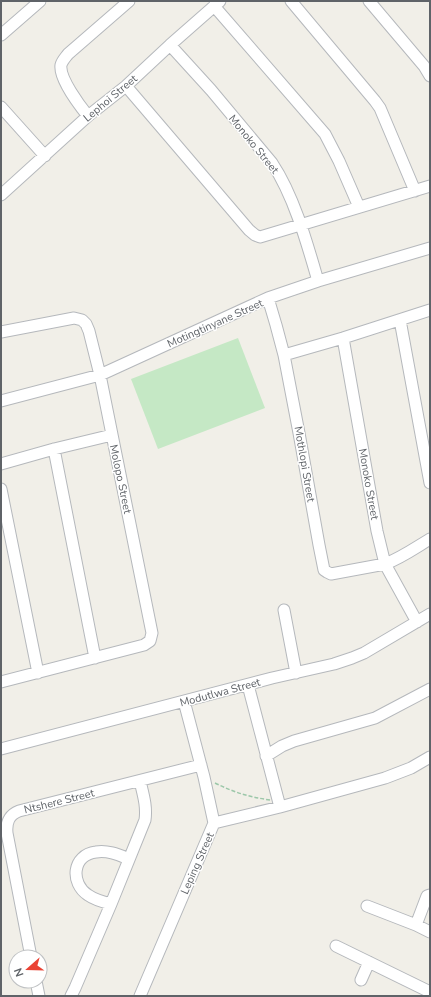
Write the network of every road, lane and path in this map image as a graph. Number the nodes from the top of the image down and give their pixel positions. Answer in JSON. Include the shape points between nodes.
{"nodes":[{"id":1,"x":40,"y":1,"type":"edge"},
{"id":2,"x":129,"y":1,"type":"edge"},
{"id":3,"x":291,"y":1,"type":"edge"},
{"id":4,"x":369,"y":1,"type":"edge"},
{"id":5,"x":217,"y":4,"type":"edge"},
{"id":6,"x":1,"y":35,"type":"edge"},
{"id":7,"x":170,"y":45,"type":"junction"},
{"id":8,"x":430,"y":76,"type":"edge"},
{"id":9,"x":126,"y":86,"type":"junction"},
{"id":10,"x":2,"y":111,"type":"edge"},
{"id":11,"x":88,"y":116,"type":"junction"},
{"id":12,"x":45,"y":156,"type":"junction"},
{"id":13,"x":430,"y":186,"type":"edge"},
{"id":14,"x":414,"y":191,"type":"junction"},
{"id":15,"x":1,"y":195,"type":"edge"},
{"id":16,"x":359,"y":207,"type":"junction"},
{"id":17,"x":301,"y":225,"type":"junction"},
{"id":18,"x":430,"y":248,"type":"edge"},
{"id":19,"x":318,"y":281,"type":"junction"},
{"id":20,"x":268,"y":298,"type":"junction"},
{"id":21,"x":430,"y":310,"type":"edge"},
{"id":22,"x":400,"y":320,"type":"junction"},
{"id":23,"x":1,"y":332,"type":"edge"},
{"id":24,"x":343,"y":338,"type":"junction"},
{"id":25,"x":284,"y":355,"type":"junction"},
{"id":26,"x":100,"y":375,"type":"junction"},
{"id":27,"x":1,"y":401,"type":"edge"},
{"id":28,"x":112,"y":435,"type":"junction"},
{"id":29,"x":54,"y":449,"type":"junction"},
{"id":30,"x":1,"y":464,"type":"edge"},
{"id":31,"x":430,"y":483,"type":"edge"},
{"id":32,"x":1,"y":489,"type":"edge"},
{"id":33,"x":430,"y":539,"type":"edge"},
{"id":34,"x":385,"y":564,"type":"junction"},
{"id":35,"x":284,"y":610,"type":"dead end"},
{"id":36,"x":430,"y":614,"type":"edge"},
{"id":37,"x":417,"y":622,"type":"junction"},
{"id":38,"x":95,"y":658,"type":"junction"},
{"id":39,"x":38,"y":673,"type":"junction"},
{"id":40,"x":296,"y":673,"type":"junction"},
{"id":41,"x":1,"y":682,"type":"edge"},
{"id":42,"x":248,"y":685,"type":"junction"},
{"id":43,"x":430,"y":689,"type":"edge"},
{"id":44,"x":184,"y":701,"type":"junction"},
{"id":45,"x":1,"y":749,"type":"edge"},
{"id":46,"x":266,"y":756,"type":"junction"},
{"id":47,"x":430,"y":757,"type":"edge"},
{"id":48,"x":201,"y":765,"type":"junction"},
{"id":49,"x":204,"y":777,"type":"junction"},
{"id":50,"x":140,"y":781,"type":"junction"},
{"id":51,"x":279,"y":804,"type":"junction"},
{"id":52,"x":214,"y":823,"type":"junction"},
{"id":53,"x":129,"y":859,"type":"junction"},
{"id":54,"x":430,"y":894,"type":"edge"},
{"id":55,"x":111,"y":904,"type":"junction"},
{"id":56,"x":367,"y":906,"type":"dead end"},
{"id":57,"x":416,"y":924,"type":"junction"},
{"id":58,"x":430,"y":932,"type":"edge"},
{"id":59,"x":336,"y":946,"type":"dead end"},
{"id":60,"x":29,"y":949,"type":"edge"},
{"id":61,"x":369,"y":962,"type":"junction"},
{"id":62,"x":361,"y":980,"type":"dead end"},
{"id":63,"x":430,"y":992,"type":"edge"},
{"id":64,"x":71,"y":996,"type":"edge"},
{"id":65,"x":140,"y":996,"type":"edge"}],
"edges":[{"from":1,"to":6,"type":"street"},
{"from":2,"to":11,"type":"street","via":[[62,62],[61,69],[66,82]]},
{"from":3,"to":14,"type":"street","via":[[380,108]]},
{"from":4,"to":8,"type":"street"},
{"from":5,"to":7,"type":"street","name":"Lephoi Street"},
{"from":5,"to":16,"type":"street","via":[[325,134]]},
{"from":7,"to":9,"type":"street","name":"Lephoi Street"},
{"from":7,"to":17,"type":"street","name":"Monoko Street","via":[[272,163]]},
{"from":9,"to":11,"type":"street","name":"Lephoi Street"},
{"from":9,"to":17,"type":"street","via":[[253,234],[262,237]]},
{"from":10,"to":12,"type":"street"},
{"from":11,"to":12,"type":"street","name":"Lephoi Street"},
{"from":12,"to":15,"type":"street","name":"Lephoi Street"},
{"from":13,"to":14,"type":"street"},
{"from":14,"to":16,"type":"street"},
{"from":16,"to":17,"type":"street"},
{"from":17,"to":19,"type":"street","name":"Monoko Street"},
{"from":18,"to":19,"type":"street","name":"Motingtinyane Street"},
{"from":19,"to":20,"type":"street","name":"Motingtinyane Street"},
{"from":20,"to":25,"type":"street","name":"Mothlopi Street"},
{"from":20,"to":26,"type":"street","name":"Motingtinyane Street"},
{"from":21,"to":22,"type":"street"},
{"from":22,"to":24,"type":"street"},
{"from":22,"to":31,"type":"street"},
{"from":23,"to":26,"type":"street","name":"Molopo Street","via":[[71,318],[82,320],[89,331]]},
{"from":24,"to":25,"type":"street"},
{"from":24,"to":34,"type":"street","name":"Monoko Street"},
{"from":25,"to":34,"type":"street","name":"Mothlopi Street","via":[[323,568],[331,574]]},
{"from":26,"to":27,"type":"street","name":"Motingtinyane Street"},
{"from":26,"to":28,"type":"street","name":"Molopo Street"},
{"from":28,"to":29,"type":"street"},
{"from":28,"to":38,"type":"street","name":"Molopo Street","via":[[152,636],[144,645]]},
{"from":29,"to":30,"type":"street"},
{"from":29,"to":38,"type":"street"},
{"from":32,"to":39,"type":"street"},
{"from":33,"to":34,"type":"street","name":"Mothlopi Street"},
{"from":34,"to":37,"type":"street","name":"Monoko Street"},
{"from":35,"to":40,"type":"street"},
{"from":36,"to":37,"type":"street","name":"Modutlwa Street"},
{"from":37,"to":40,"type":"street","name":"Modutlwa Street","via":[[358,656]]},
{"from":38,"to":39,"type":"street"},
{"from":39,"to":41,"type":"street"},
{"from":40,"to":42,"type":"street","name":"Modutlwa Street"},
{"from":42,"to":44,"type":"street","name":"Modutlwa Street"},
{"from":42,"to":46,"type":"street"},
{"from":43,"to":46,"type":"street","via":[[383,715],[294,741]]},
{"from":44,"to":45,"type":"street","name":"Modutlwa Street"},
{"from":44,"to":48,"type":"street","name":"Leping Street"},
{"from":46,"to":51,"type":"street"},
{"from":47,"to":51,"type":"street","via":[[386,778]]},
{"from":48,"to":49,"type":"street","name":"Leping Street"},
{"from":48,"to":50,"type":"street","name":"Ntshere Street"},
{"from":49,"to":51,"type":"path","via":[[229,790]]},
{"from":49,"to":52,"type":"street","name":"Leping Street"},
{"from":50,"to":53,"type":"street","via":[[145,816]]},
{"from":50,"to":60,"type":"street","name":"Ntshere Street","via":[[12,814],[6,825],[7,833]]},
{"from":51,"to":52,"type":"street"},
{"from":52,"to":65,"type":"street","name":"Leping Street"},
{"from":53,"to":55,"type":"street"},
{"from":53,"to":55,"type":"street","via":[[110,852],[96,852],[87,854],[78,864],[76,874],[80,887],[93,898]]},
{"from":54,"to":57,"type":"street"},
{"from":55,"to":64,"type":"street"},
{"from":56,"to":57,"type":"street"},
{"from":57,"to":58,"type":"street"},
{"from":59,"to":61,"type":"street"},
{"from":61,"to":62,"type":"street"},
{"from":61,"to":63,"type":"street"}]}
